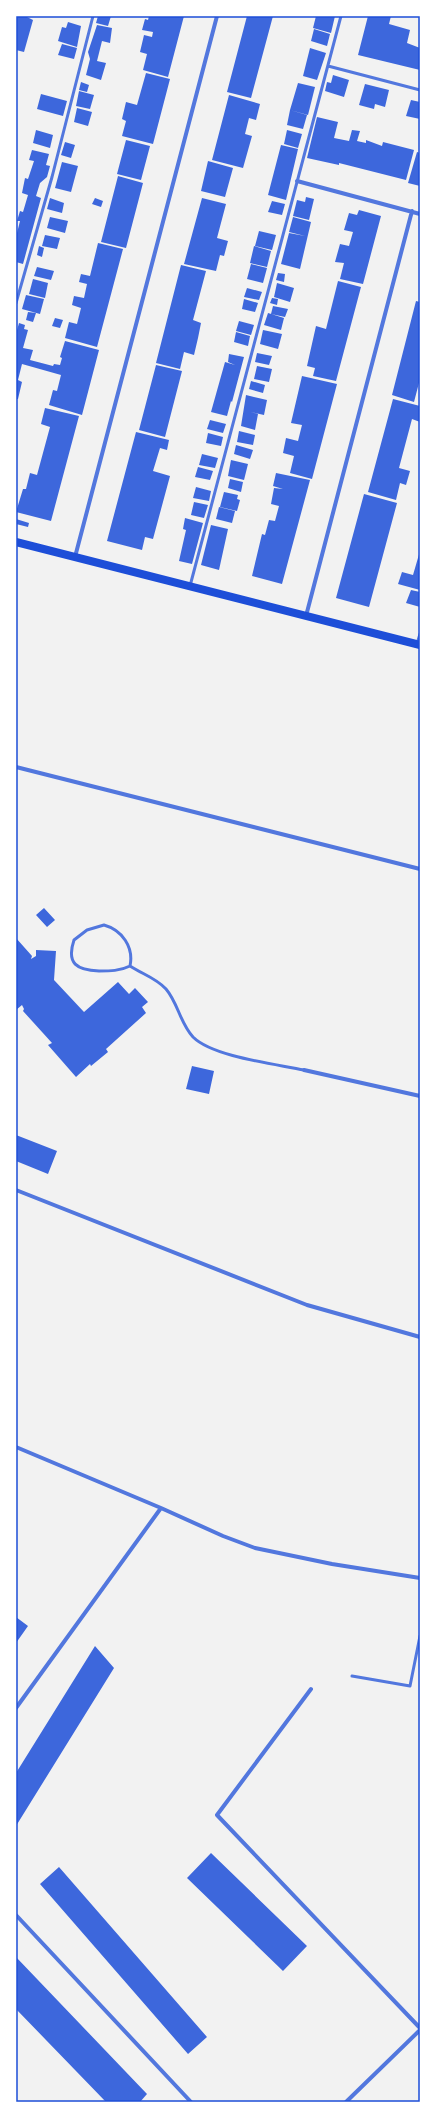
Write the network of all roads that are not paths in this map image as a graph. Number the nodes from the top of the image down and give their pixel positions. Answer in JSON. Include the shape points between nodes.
{"nodes":[{"id":1,"x":93,"y":16,"type":"edge"},
{"id":2,"x":217,"y":16,"type":"edge"},
{"id":3,"x":341,"y":16,"type":"edge"},
{"id":4,"x":328,"y":66,"type":"junction"},
{"id":5,"x":420,"y":90,"type":"edge"},
{"id":6,"x":297,"y":181,"type":"junction"},
{"id":7,"x":412,"y":212,"type":"junction"},
{"id":8,"x":420,"y":214,"type":"edge"},
{"id":9,"x":16,"y":303,"type":"edge"},
{"id":10,"x":16,"y":542,"type":"edge"},
{"id":11,"x":75,"y":557,"type":"junction"},
{"id":12,"x":190,"y":586,"type":"junction"},
{"id":13,"x":306,"y":616,"type":"junction"},
{"id":14,"x":420,"y":634,"type":"edge"},
{"id":15,"x":419,"y":645,"type":"edge"},
{"id":16,"x":16,"y":767,"type":"edge"},
{"id":17,"x":420,"y":869,"type":"edge"},
{"id":18,"x":130,"y":966,"type":"junction"},
{"id":19,"x":304,"y":1070,"type":"joint"},
{"id":20,"x":420,"y":1096,"type":"edge"},
{"id":21,"x":16,"y":1190,"type":"edge"},
{"id":22,"x":420,"y":1337,"type":"edge"},
{"id":23,"x":16,"y":1447,"type":"edge"},
{"id":24,"x":161,"y":1508,"type":"junction"},
{"id":25,"x":420,"y":1578,"type":"edge"},
{"id":26,"x":420,"y":1636,"type":"edge"},
{"id":27,"x":352,"y":1676,"type":"dead end"},
{"id":28,"x":311,"y":1689,"type":"dead end"},
{"id":29,"x":16,"y":1708,"type":"edge"},
{"id":30,"x":16,"y":1915,"type":"edge"},
{"id":31,"x":420,"y":2029,"type":"edge"},
{"id":32,"x":191,"y":2102,"type":"edge"},
{"id":33,"x":346,"y":2102,"type":"edge"}],
"edges":[{"from":1,"to":9,"type":"lane"},
{"from":2,"to":11,"type":"street"},
{"from":3,"to":4,"type":"lane"},
{"from":4,"to":5,"type":"lane"},
{"from":4,"to":6,"type":"lane"},
{"from":6,"to":7,"type":"street"},
{"from":6,"to":12,"type":"lane"},
{"from":7,"to":8,"type":"street"},
{"from":7,"to":13,"type":"street"},
{"from":10,"to":11,"type":"main road"},
{"from":11,"to":12,"type":"main road"},
{"from":12,"to":13,"type":"main road"},
{"from":13,"to":15,"type":"main road"},
{"from":14,"to":15,"type":"lane"},
{"from":16,"to":17,"type":"street"},
{"from":18,"to":18,"type":"lane","via":[[126,940],[111,927],[96,926],[78,935],[74,940],[71,954],[78,968],[111,971],[123,970]]},
{"from":18,"to":19,"type":"lane","via":[[158,981],[166,989],[185,1026],[208,1047]]},
{"from":19,"to":20,"type":"street"},
{"from":21,"to":22,"type":"street","via":[[307,1305]]},
{"from":23,"to":24,"type":"street"},
{"from":24,"to":25,"type":"street","via":[[255,1548]]},
{"from":24,"to":29,"type":"street"},
{"from":26,"to":27,"type":"lane","via":[[410,1686]]},
{"from":28,"to":31,"type":"street","via":[[218,1815]]},
{"from":30,"to":32,"type":"street"},
{"from":31,"to":33,"type":"street"}]}
